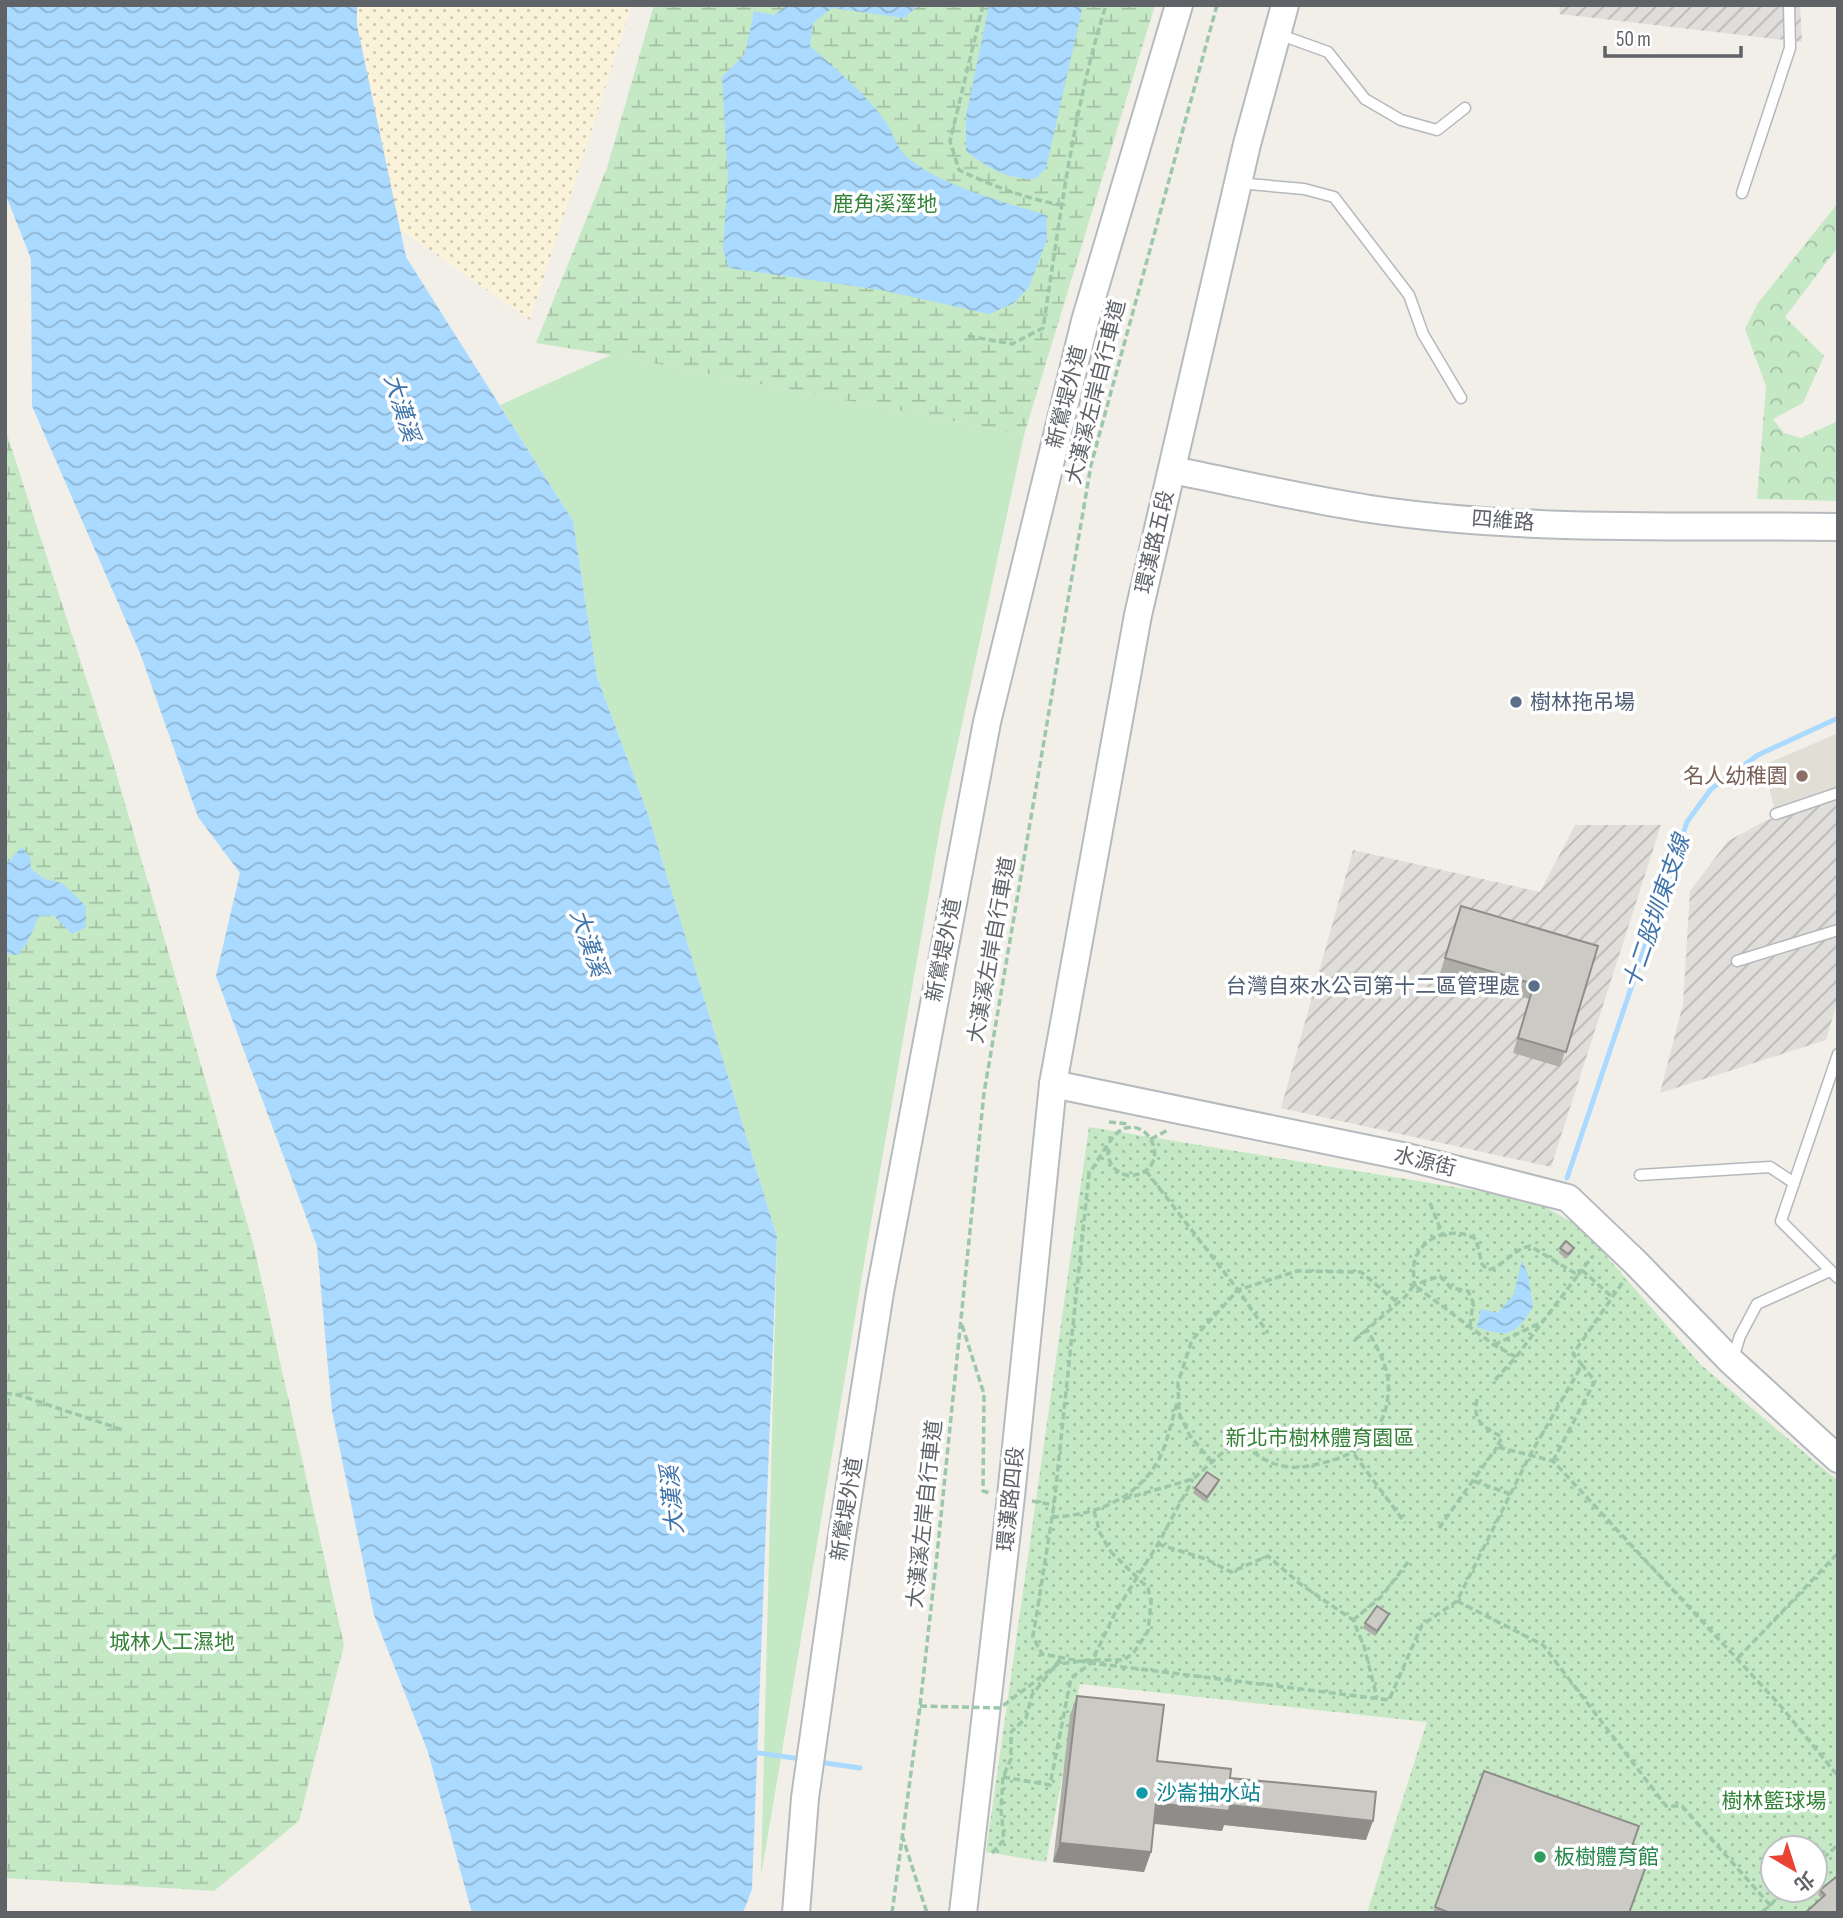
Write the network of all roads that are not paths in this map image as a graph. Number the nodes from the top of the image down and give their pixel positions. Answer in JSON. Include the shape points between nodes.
{"nodes":[{"id":1,"x":1179,"y":5,"type":"edge"},
{"id":2,"x":1286,"y":5,"type":"edge"},
{"id":3,"x":1789,"y":5,"type":"edge"},
{"id":4,"x":1278,"y":33,"type":"junction"},
{"id":5,"x":1465,"y":108,"type":"dead end"},
{"id":6,"x":1238,"y":183,"type":"junction"},
{"id":7,"x":1742,"y":193,"type":"dead end"},
{"id":8,"x":1461,"y":398,"type":"dead end"},
{"id":9,"x":1172,"y":470,"type":"junction"},
{"id":10,"x":1838,"y":527,"type":"edge"},
{"id":11,"x":1838,"y":793,"type":"edge"},
{"id":12,"x":1776,"y":814,"type":"dead end"},
{"id":13,"x":1838,"y":930,"type":"edge"},
{"id":14,"x":1737,"y":961,"type":"dead end"},
{"id":15,"x":1838,"y":1054,"type":"edge"},
{"id":16,"x":1054,"y":1084,"type":"junction"},
{"id":17,"x":1640,"y":1175,"type":"dead end"},
{"id":18,"x":1794,"y":1183,"type":"junction"},
{"id":19,"x":1834,"y":1274,"type":"edge"},
{"id":20,"x":1732,"y":1362,"type":"junction"},
{"id":21,"x":1838,"y":1459,"type":"edge"},
{"id":22,"x":796,"y":1913,"type":"edge"},
{"id":23,"x":963,"y":1913,"type":"edge"}],
"edges":[{"from":1,"to":22,"type":"street","name":"新鶯堤外道","via":[[1085,321],[987,722],[880,1292],[805,1798]]},
{"from":2,"to":4,"type":"street","name":"環漢路五段"},
{"from":3,"to":7,"type":"lane","via":[[1790,48]]},
{"from":4,"to":5,"type":"lane","via":[[1328,52],[1365,99],[1401,120],[1437,130]]},
{"from":4,"to":6,"type":"street","name":"環漢路五段"},
{"from":6,"to":8,"type":"lane","via":[[1304,189],[1334,197],[1409,295],[1423,334]]},
{"from":6,"to":9,"type":"street","name":"環漢路五段"},
{"from":9,"to":10,"type":"street","name":"四維路","via":[[1370,509],[1488,521],[1619,527]]},
{"from":9,"to":16,"type":"street","name":"環漢路五段","via":[[1139,615]]},
{"from":11,"to":12,"type":"lane"},
{"from":13,"to":14,"type":"lane"},
{"from":15,"to":18,"type":"lane"},
{"from":16,"to":20,"type":"street","name":"水源街","via":[[1407,1157],[1568,1198]]},
{"from":16,"to":23,"type":"street","name":"環漢路四段"},
{"from":17,"to":18,"type":"lane","via":[[1770,1167]]},
{"from":18,"to":19,"type":"lane","via":[[1781,1221]]},
{"from":19,"to":20,"type":"lane","via":[[1756,1304]]},
{"from":20,"to":21,"type":"street","name":"水源街"}]}
